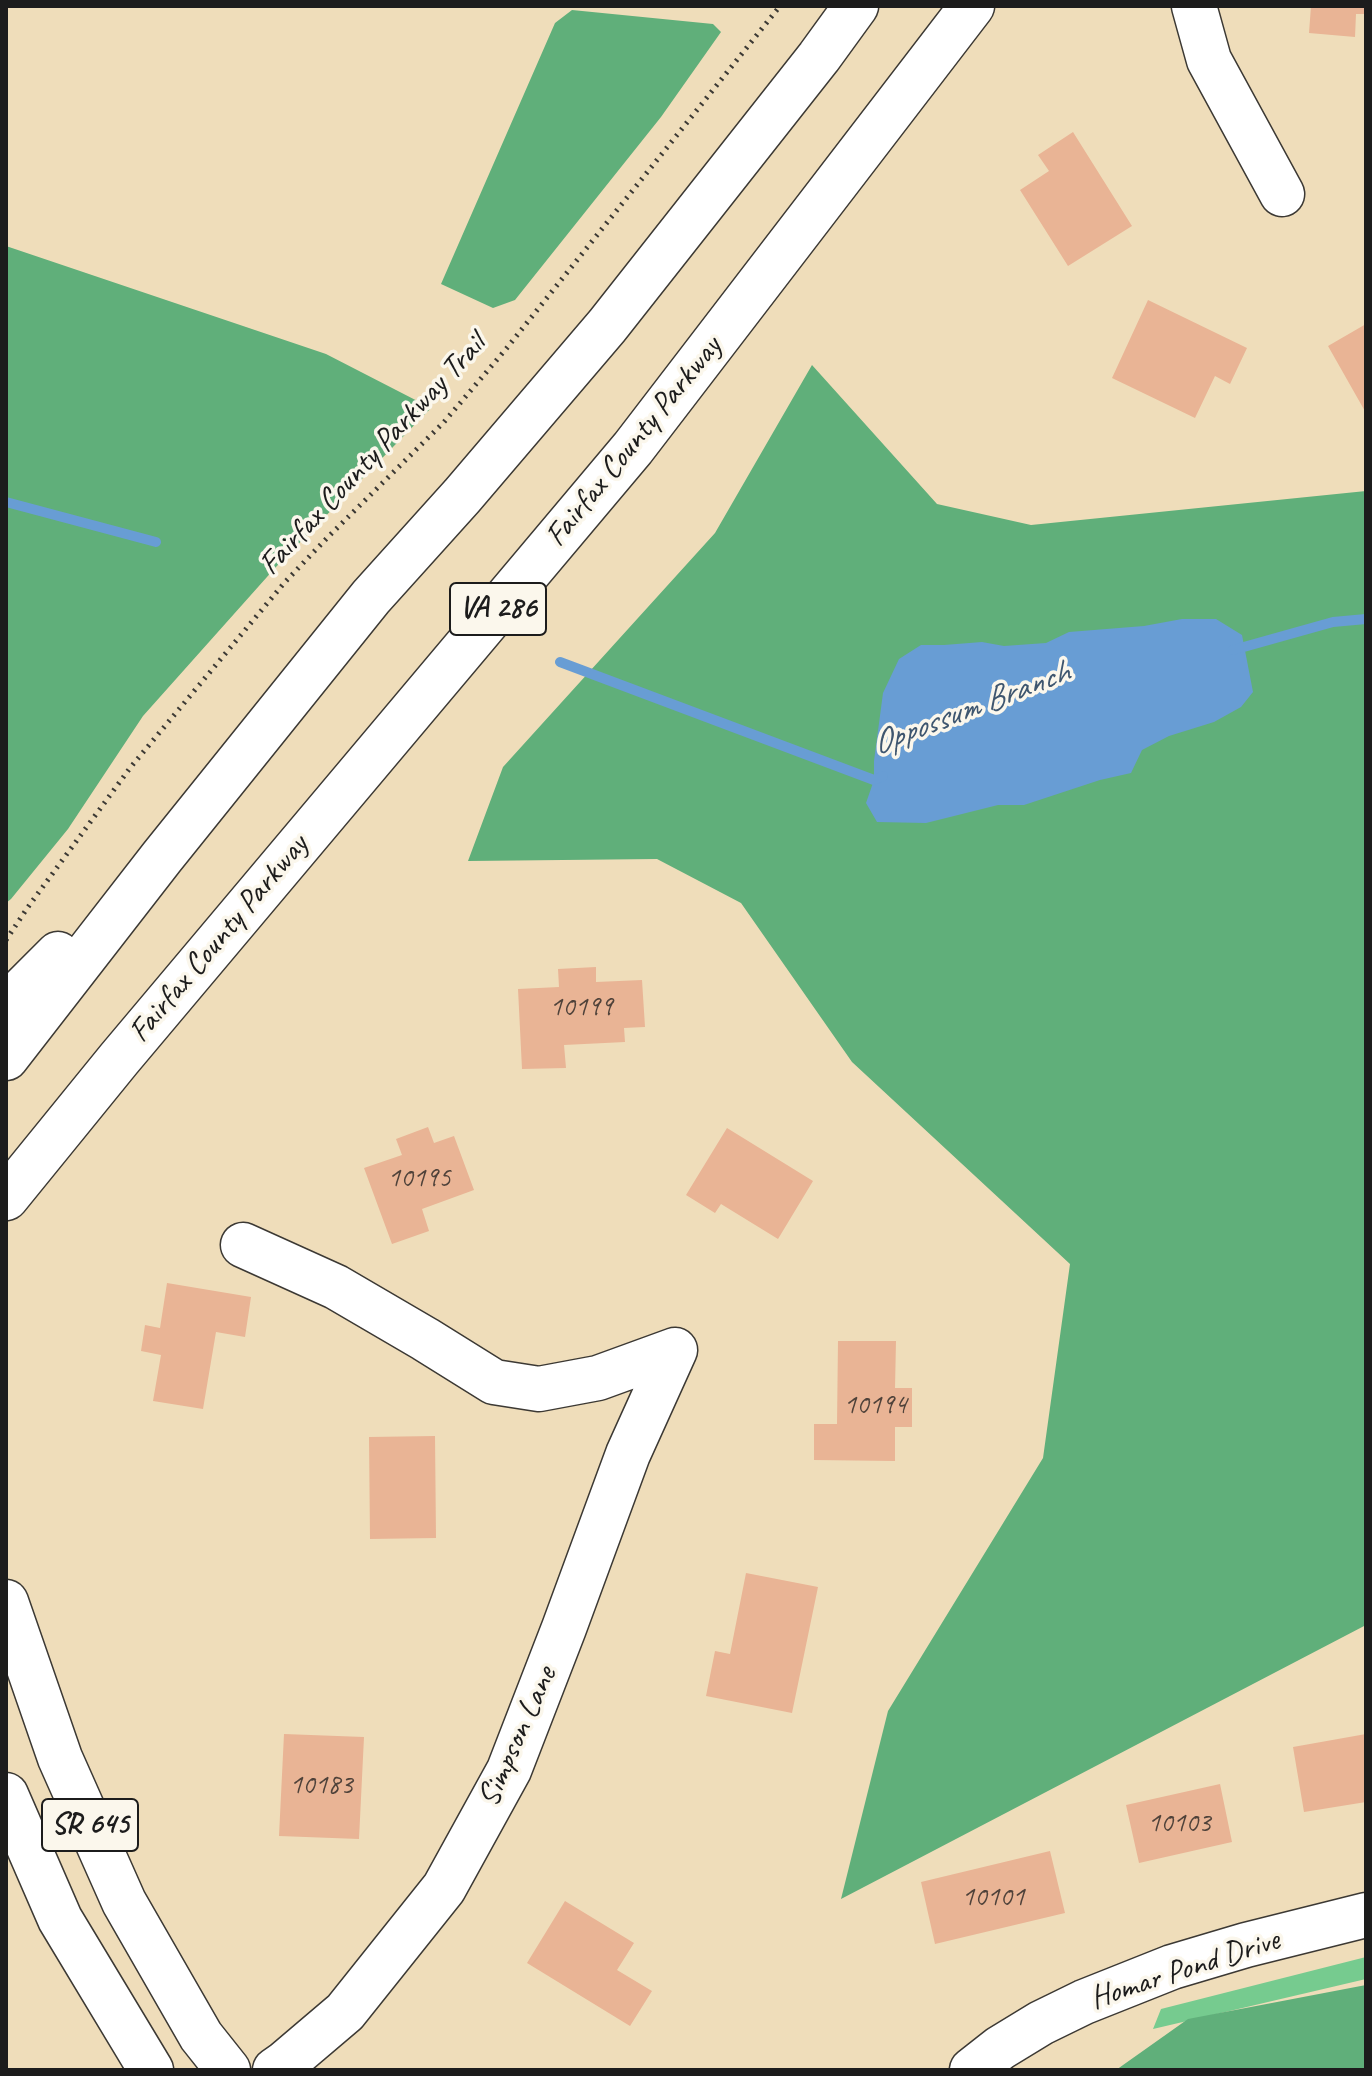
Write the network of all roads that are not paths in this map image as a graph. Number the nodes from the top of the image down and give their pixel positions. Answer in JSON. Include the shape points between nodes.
{"nodes":[{"id":1,"x":856,"y":6,"type":"edge"},
{"id":2,"x":972,"y":6,"type":"edge"},
{"id":3,"x":1194,"y":6,"type":"edge"},
{"id":4,"x":1282,"y":194,"type":"dead end"},
{"id":5,"x":162,"y":857,"type":"junction"},
{"id":6,"x":6,"y":1006,"type":"edge"},
{"id":7,"x":6,"y":1058,"type":"edge"},
{"id":8,"x":6,"y":1198,"type":"edge"},
{"id":9,"x":243,"y":1245,"type":"dead end"},
{"id":10,"x":6,"y":1602,"type":"edge"},
{"id":11,"x":6,"y":1795,"type":"edge"},
{"id":12,"x":1366,"y":1915,"type":"edge"},
{"id":13,"x":151,"y":2070,"type":"edge"},
{"id":14,"x":228,"y":2070,"type":"edge"},
{"id":15,"x":275,"y":2070,"type":"edge"},
{"id":16,"x":972,"y":2070,"type":"edge"}],
"edges":[{"from":1,"to":5,"type":"main road","via":[[607,326],[371,597]]},
{"from":2,"to":8,"type":"main road","name":"Fairfax County Parkway","number":"VA 286","via":[[633,448]]},
{"from":3,"to":4,"type":"main road","via":[[1209,60]]},
{"from":5,"to":6,"type":"main road"},
{"from":5,"to":7,"type":"main road"},
{"from":9,"to":15,"type":"main road","name":"Simpson Lane","via":[[336,1287],[494,1382],[539,1389],[598,1378],[675,1350],[628,1454],[509,1770],[444,1888],[345,2012]]},
{"from":10,"to":14,"type":"main road","number":"SR 645","via":[[60,1758],[124,1902],[201,2036]]},
{"from":11,"to":13,"type":"main road","number":"SR 645","via":[[60,1919]]},
{"from":12,"to":16,"type":"main road","name":"Homar Pond Drive","via":[[1158,1972],[1041,2023]]}]}
